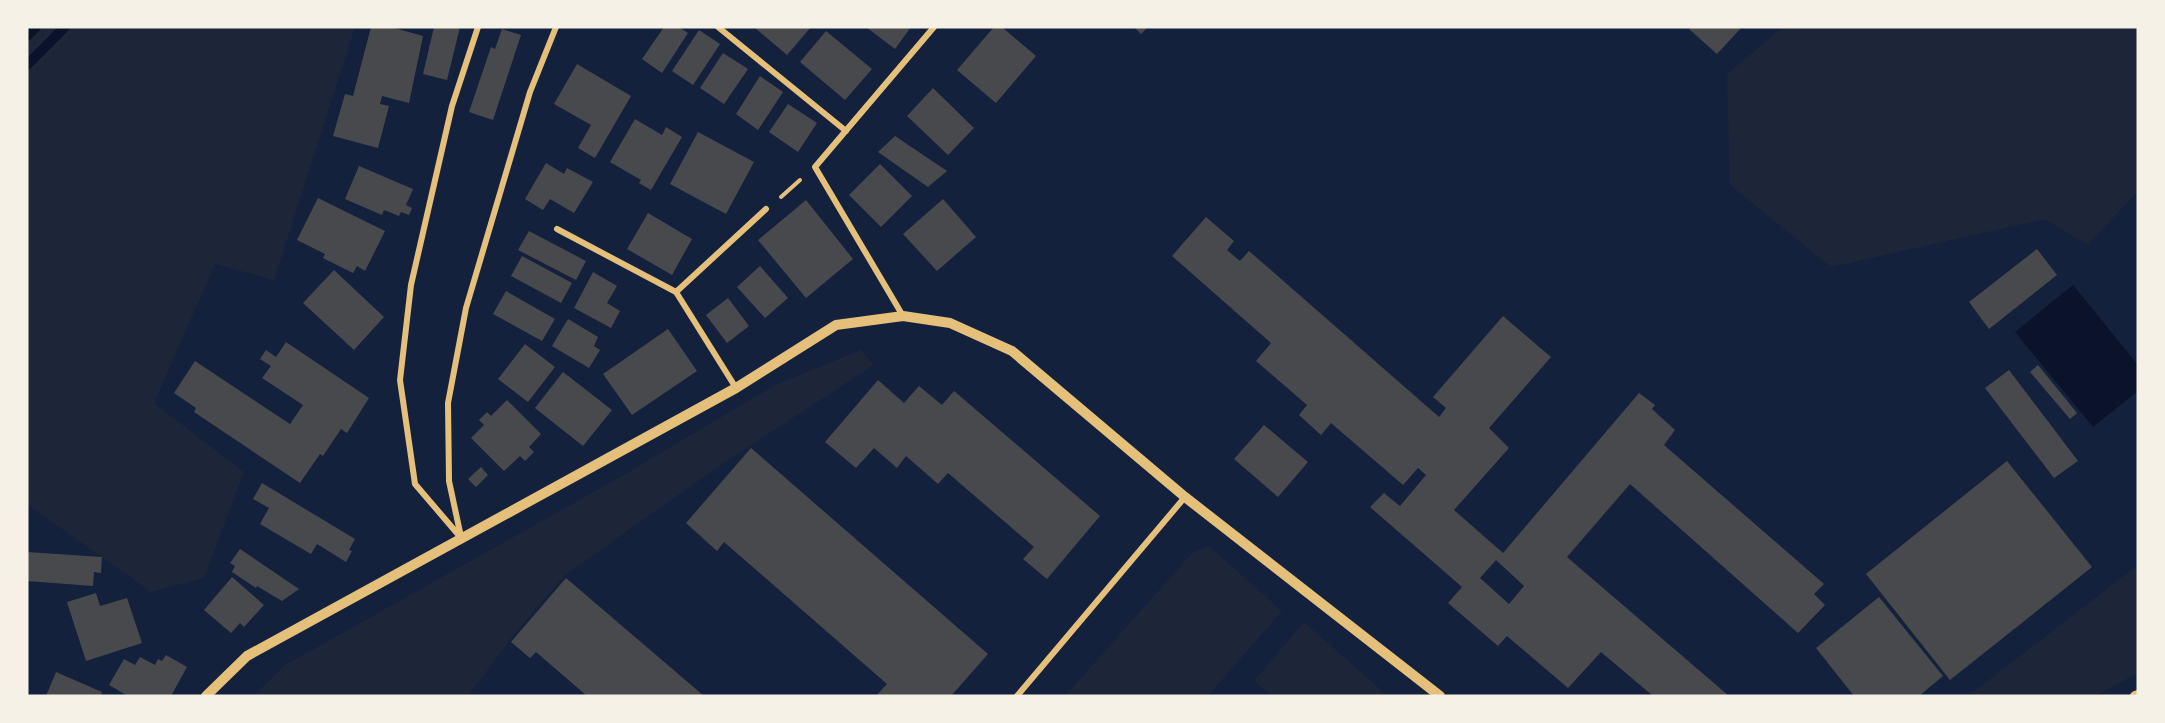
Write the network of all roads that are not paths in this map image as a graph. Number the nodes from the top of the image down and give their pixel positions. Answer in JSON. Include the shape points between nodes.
{"nodes":[{"id":1,"x":478,"y":27,"type":"edge"},
{"id":2,"x":556,"y":27,"type":"edge"},
{"id":3,"x":718,"y":27,"type":"edge"},
{"id":4,"x":934,"y":27,"type":"edge"},
{"id":5,"x":846,"y":131,"type":"junction"},
{"id":6,"x":766,"y":209,"type":"road end"},
{"id":7,"x":556,"y":229,"type":"dead end"},
{"id":8,"x":676,"y":292,"type":"junction"},
{"id":9,"x":903,"y":316,"type":"junction"},
{"id":10,"x":736,"y":388,"type":"junction"},
{"id":11,"x":1185,"y":497,"type":"junction"},
{"id":12,"x":462,"y":540,"type":"junction"},
{"id":13,"x":206,"y":696,"type":"edge"},
{"id":14,"x":1017,"y":696,"type":"edge"},
{"id":15,"x":1440,"y":696,"type":"edge"}],
"edges":[{"from":1,"to":12,"type":"street","via":[[452,106],[411,285],[400,380],[414,484]]},
{"from":2,"to":12,"type":"street","via":[[530,92],[466,308],[448,403],[448,481]]},
{"from":3,"to":5,"type":"street"},
{"from":4,"to":5,"type":"street"},
{"from":5,"to":9,"type":"street","via":[[816,166]]},
{"from":6,"to":8,"type":"street"},
{"from":7,"to":8,"type":"street"},
{"from":8,"to":10,"type":"street"},
{"from":9,"to":10,"type":"street","via":[[836,325]]},
{"from":9,"to":11,"type":"street","via":[[950,323],[1012,351]]},
{"from":10,"to":12,"type":"street"},
{"from":11,"to":14,"type":"street"},
{"from":11,"to":15,"type":"street"},
{"from":12,"to":13,"type":"street","via":[[248,656]]}]}
